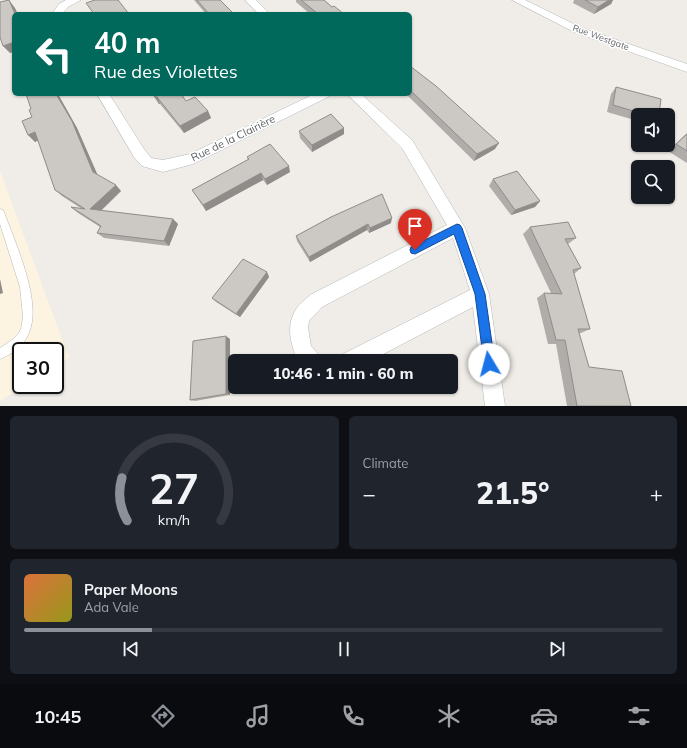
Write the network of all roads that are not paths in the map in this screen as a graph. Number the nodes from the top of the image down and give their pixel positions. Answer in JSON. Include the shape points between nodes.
{"nodes":[{"id":1,"x":76,"y":0,"type":"edge"},
{"id":2,"x":250,"y":0,"type":"edge"},
{"id":3,"x":517,"y":0,"type":"edge"},
{"id":4,"x":58,"y":12,"type":"edge"},
{"id":5,"x":264,"y":12,"type":"edge"},
{"id":6,"x":687,"y":68,"type":"edge"},
{"id":7,"x":104,"y":96,"type":"edge"},
{"id":8,"x":320,"y":96,"type":"edge"},
{"id":9,"x":355,"y":96,"type":"edge"},
{"id":10,"x":0,"y":212,"type":"edge"},
{"id":11,"x":457,"y":228,"type":"junction"},
{"id":12,"x":480,"y":294,"type":"junction"},
{"id":13,"x":0,"y":354,"type":"edge"},
{"id":14,"x":304,"y":354,"type":"edge"},
{"id":15,"x":364,"y":354,"type":"edge"},
{"id":16,"x":495,"y":406,"type":"edge"}],
"edges":[{"from":1,"to":4,"type":"street","via":[[64,5]]},
{"from":2,"to":5,"type":"street"},
{"from":3,"to":6,"type":"street","name":"Rue Westgate","via":[[578,30]]},
{"from":7,"to":8,"type":"street","name":"Rue de la Clairière","via":[[138,153],[147,162],[163,166],[192,159]]},
{"from":9,"to":11,"type":"street","via":[[407,144]]},
{"from":10,"to":13,"type":"lane","via":[[24,284],[28,313],[27,328],[22,337]]},
{"from":11,"to":12,"type":"street"},
{"from":11,"to":14,"type":"street","via":[[316,301],[301,317],[298,338]]},
{"from":12,"to":15,"type":"street"},
{"from":12,"to":16,"type":"street"}]}
